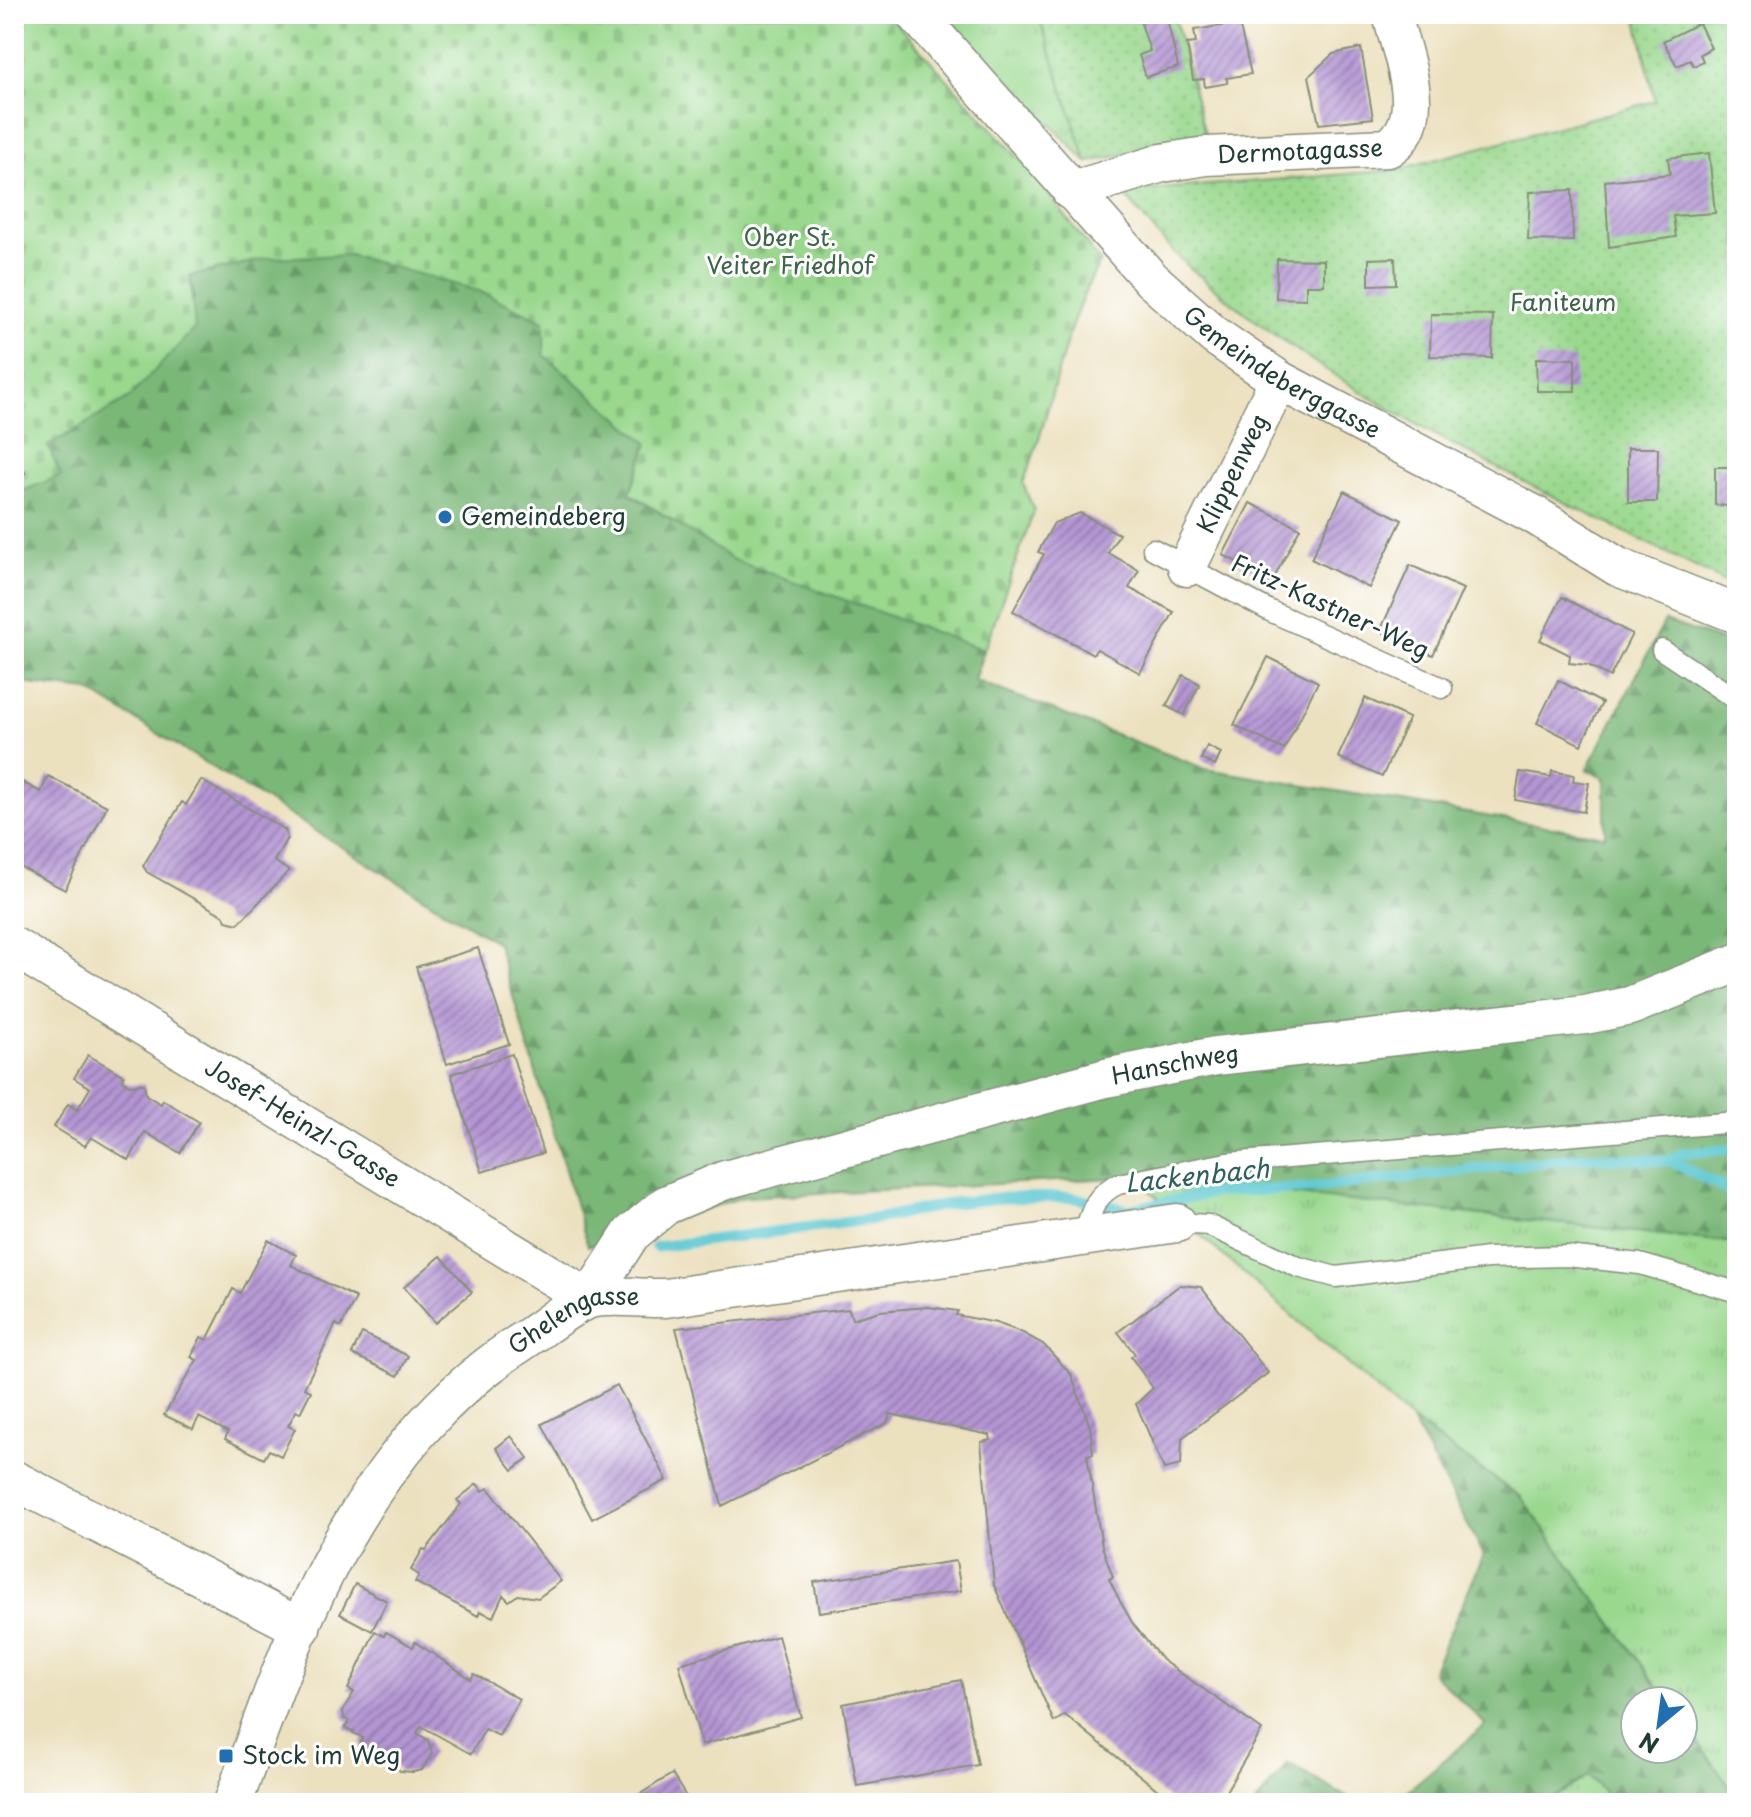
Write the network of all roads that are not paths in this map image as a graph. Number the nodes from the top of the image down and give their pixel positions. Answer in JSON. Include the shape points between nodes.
{"nodes":[{"id":1,"x":916,"y":14,"type":"edge"},
{"id":2,"x":1392,"y":14,"type":"edge"},
{"id":3,"x":1071,"y":191,"type":"junction"},
{"id":4,"x":1279,"y":380,"type":"junction"},
{"id":5,"x":1153,"y":549,"type":"dead end"},
{"id":6,"x":1187,"y":567,"type":"junction"},
{"id":7,"x":1737,"y":614,"type":"edge"},
{"id":8,"x":1662,"y":650,"type":"dead end"},
{"id":9,"x":1442,"y":688,"type":"dead end"},
{"id":10,"x":1737,"y":700,"type":"edge"},
{"id":11,"x":14,"y":947,"type":"edge"},
{"id":12,"x":1737,"y":963,"type":"edge"},
{"id":13,"x":1737,"y":1122,"type":"edge"},
{"id":14,"x":1088,"y":1223,"type":"junction"},
{"id":15,"x":1177,"y":1223,"type":"joint"},
{"id":16,"x":1737,"y":1292,"type":"edge"},
{"id":17,"x":589,"y":1299,"type":"junction"},
{"id":18,"x":14,"y":1480,"type":"edge"},
{"id":19,"x":301,"y":1628,"type":"junction"},
{"id":20,"x":233,"y":1803,"type":"edge"}],
"edges":[{"from":1,"to":3,"type":"street","name":"Gemeindeberggasse"},
{"from":2,"to":3,"type":"street","name":"Dermotagasse","via":[[1413,115],[1407,132],[1388,148],[1206,156],[1162,163]]},
{"from":3,"to":4,"type":"street","name":"Gemeindeberggasse","via":[[1151,279],[1215,336]]},
{"from":4,"to":6,"type":"street","name":"Klippenweg"},
{"from":4,"to":7,"type":"street","name":"Gemeindeberggasse","via":[[1533,514],[1618,567]]},
{"from":5,"to":6,"type":"lane","name":"Fritz-Kastner-Weg"},
{"from":6,"to":9,"type":"lane","name":"Fritz-Kastner-Weg","via":[[1270,611]]},
{"from":8,"to":10,"type":"lane"},
{"from":11,"to":17,"type":"street","name":"Josef-Heinzl-Gasse"},
{"from":12,"to":17,"type":"street","name":"Hanschweg","via":[[1630,1006],[1585,1015],[1294,1045],[1106,1078],[725,1180],[666,1205],[623,1247]]},
{"from":13,"to":14,"type":"lane","via":[[1227,1163],[1118,1184],[1103,1191]]},
{"from":14,"to":15,"type":"street","name":"Ghelengasse"},
{"from":14,"to":17,"type":"street","name":"Ghelengasse","via":[[666,1298]]},
{"from":15,"to":16,"type":"lane","via":[[1208,1225],[1298,1267],[1336,1277],[1488,1258],[1567,1256],[1640,1264]]},
{"from":17,"to":19,"type":"street","name":"Ghelengasse","via":[[491,1362],[442,1404],[392,1459],[342,1537]]},
{"from":18,"to":19,"type":"street"},
{"from":19,"to":20,"type":"street","name":"Ghelengasse"}]}
